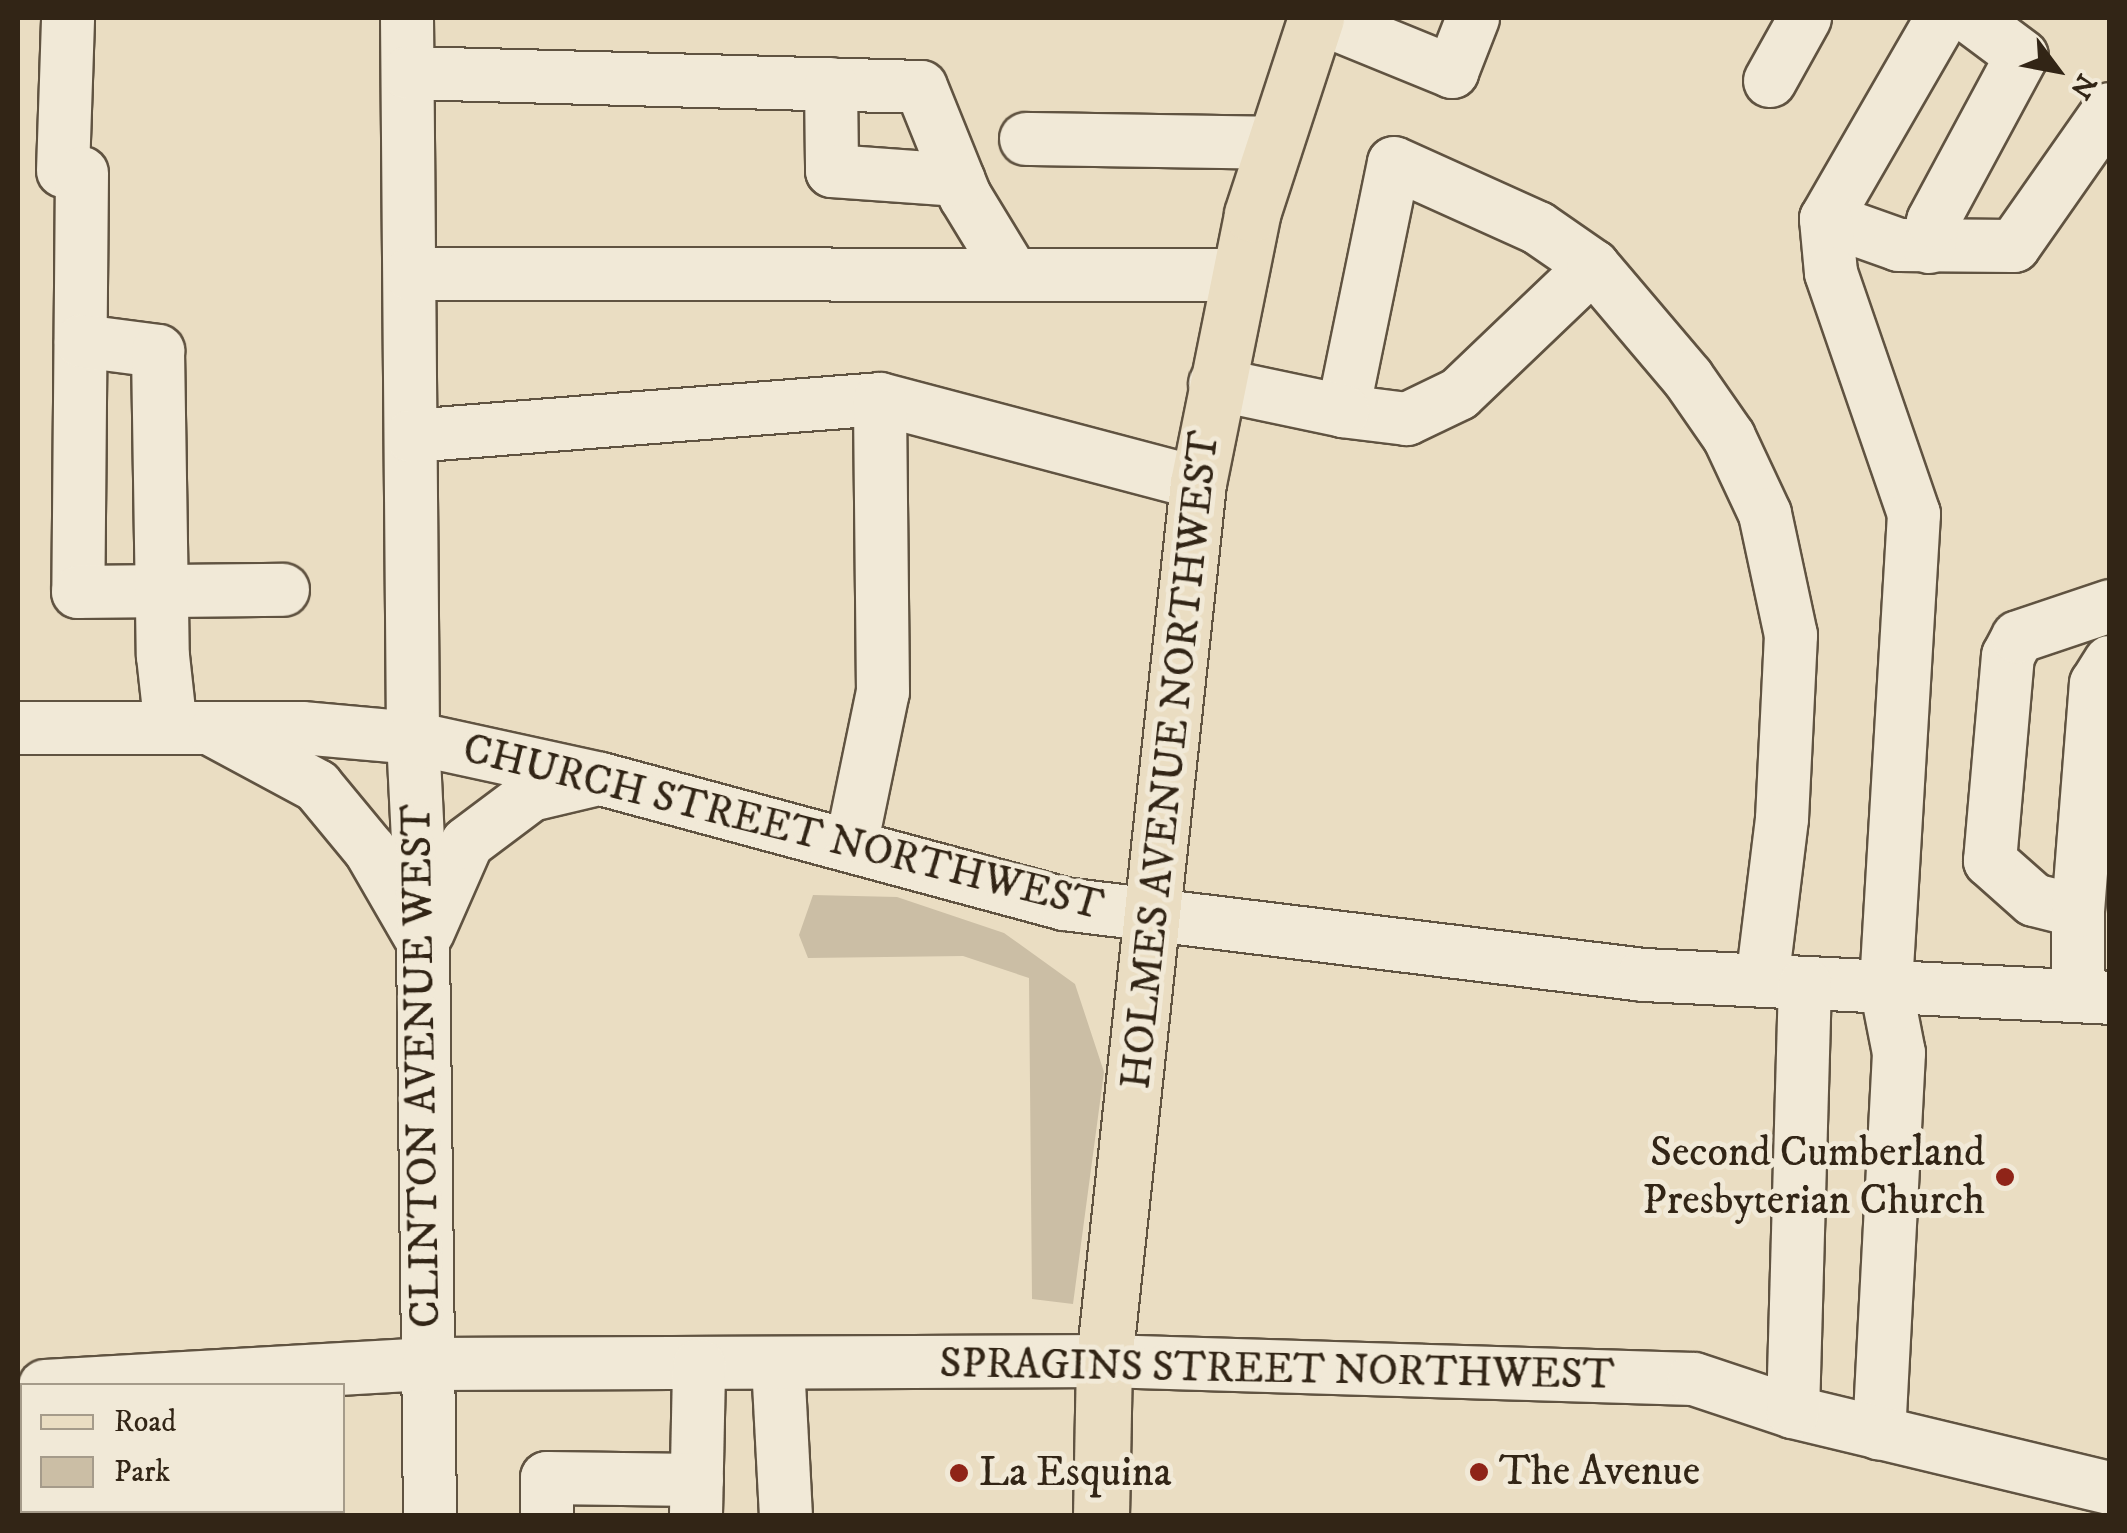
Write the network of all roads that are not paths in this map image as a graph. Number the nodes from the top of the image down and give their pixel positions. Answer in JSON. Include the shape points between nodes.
{"nodes":[{"id":1,"x":68,"y":18,"type":"edge"},
{"id":2,"x":407,"y":18,"type":"edge"},
{"id":3,"x":1318,"y":18,"type":"edge"},
{"id":4,"x":1473,"y":18,"type":"edge"},
{"id":5,"x":1805,"y":18,"type":"edge"},
{"id":6,"x":1942,"y":18,"type":"edge"},
{"id":7,"x":1972,"y":18,"type":"edge"},
{"id":8,"x":408,"y":72,"type":"junction"},
{"id":9,"x":1770,"y":81,"type":"dead end"},
{"id":10,"x":831,"y":84,"type":"junction"},
{"id":11,"x":2110,"y":109,"type":"edge"},
{"id":12,"x":1026,"y":138,"type":"dead end"},
{"id":13,"x":1276,"y":143,"type":"junction"},
{"id":14,"x":959,"y":180,"type":"junction"},
{"id":15,"x":1826,"y":220,"type":"junction"},
{"id":16,"x":1930,"y":247,"type":"junction"},
{"id":17,"x":1593,"y":266,"type":"junction"},
{"id":18,"x":410,"y":274,"type":"junction"},
{"id":19,"x":1013,"y":274,"type":"junction"},
{"id":20,"x":1239,"y":275,"type":"junction"},
{"id":21,"x":81,"y":341,"type":"junction"},
{"id":22,"x":1215,"y":384,"type":"junction"},
{"id":23,"x":880,"y":399,"type":"junction"},
{"id":24,"x":1343,"y":411,"type":"junction"},
{"id":25,"x":411,"y":436,"type":"junction"},
{"id":26,"x":1198,"y":483,"type":"junction"},
{"id":27,"x":283,"y":590,"type":"dead end"},
{"id":28,"x":162,"y":593,"type":"junction"},
{"id":29,"x":2094,"y":611,"type":"edge"},
{"id":30,"x":2103,"y":673,"type":"edge"},
{"id":31,"x":18,"y":728,"type":"edge"},
{"id":32,"x":190,"y":728,"type":"junction"},
{"id":33,"x":413,"y":738,"type":"junction"},
{"id":34,"x":602,"y":778,"type":"junction"},
{"id":35,"x":851,"y":846,"type":"junction"},
{"id":36,"x":2078,"y":911,"type":"junction"},
{"id":37,"x":1152,"y":914,"type":"junction"},
{"id":38,"x":424,"y":943,"type":"junction"},
{"id":39,"x":1784,"y":982,"type":"junction"},
{"id":40,"x":1886,"y":987,"type":"junction"},
{"id":41,"x":2094,"y":997,"type":"edge"},
{"id":42,"x":1104,"y":1361,"type":"junction"},
{"id":43,"x":429,"y":1364,"type":"junction"},
{"id":44,"x":778,"y":1364,"type":"junction"},
{"id":45,"x":700,"y":1365,"type":"junction"},
{"id":46,"x":97,"y":1383,"type":"edge"},
{"id":47,"x":1793,"y":1412,"type":"junction"},
{"id":48,"x":1879,"y":1432,"type":"junction"},
{"id":49,"x":2110,"y":1488,"type":"edge"},
{"id":50,"x":696,"y":1498,"type":"edge"},
{"id":51,"x":430,"y":1516,"type":"edge"},
{"id":52,"x":547,"y":1516,"type":"edge"},
{"id":53,"x":786,"y":1516,"type":"edge"},
{"id":54,"x":1101,"y":1516,"type":"edge"}],
"edges":[{"from":1,"to":21,"type":"street"},
{"from":2,"to":8,"type":"street","name":"CLINTON AVENUE WEST"},
{"from":3,"to":4,"type":"street","via":[[1452,72]]},
{"from":3,"to":13,"type":"main road","name":"HOLMES AVENUE NORTHWEST"},
{"from":5,"to":9,"type":"street"},
{"from":6,"to":15,"type":"street"},
{"from":7,"to":16,"type":"street","via":[[2022,56],[1932,220]]},
{"from":8,"to":10,"type":"street"},
{"from":8,"to":18,"type":"street","name":"CLINTON AVENUE WEST"},
{"from":10,"to":14,"type":"street","via":[[921,87]]},
{"from":10,"to":14,"type":"street","via":[[832,171]]},
{"from":11,"to":16,"type":"street","via":[[2014,246]]},
{"from":12,"to":13,"type":"street"},
{"from":13,"to":20,"type":"main road","name":"HOLMES AVENUE NORTHWEST"},
{"from":14,"to":19,"type":"street"},
{"from":15,"to":16,"type":"street","via":[[1899,245]]},
{"from":15,"to":40,"type":"street","via":[[1831,273],[1914,514]]},
{"from":17,"to":24,"type":"street","via":[[1459,394],[1407,419]]},
{"from":17,"to":24,"type":"street","via":[[1522,220],[1394,163]]},
{"from":17,"to":39,"type":"street","via":[[1688,378],[1729,438],[1766,514],[1790,635]]},
{"from":18,"to":19,"type":"street"},
{"from":18,"to":25,"type":"street","name":"CLINTON AVENUE WEST"},
{"from":19,"to":20,"type":"street"},
{"from":20,"to":22,"type":"main road","name":"HOLMES AVENUE NORTHWEST"},
{"from":21,"to":28,"type":"street","via":[[158,351]]},
{"from":21,"to":28,"type":"street","via":[[78,592]]},
{"from":22,"to":24,"type":"street"},
{"from":22,"to":26,"type":"main road","name":"HOLMES AVENUE NORTHWEST"},
{"from":23,"to":25,"type":"street"},
{"from":23,"to":26,"type":"street"},
{"from":23,"to":35,"type":"street","via":[[884,692]]},
{"from":25,"to":33,"type":"street","name":"CLINTON AVENUE WEST"},
{"from":26,"to":37,"type":"main road","name":"HOLMES AVENUE NORTHWEST"},
{"from":27,"to":28,"type":"street"},
{"from":28,"to":32,"type":"street"},
{"from":29,"to":30,"type":"street"},
{"from":29,"to":36,"type":"street","via":[[2018,637],[2008,656],[1990,861],[2034,900]]},
{"from":30,"to":36,"type":"street"},
{"from":31,"to":32,"type":"street","name":"CHURCH STREET NORTHWEST"},
{"from":32,"to":33,"type":"street","name":"CHURCH STREET NORTHWEST"},
{"from":32,"to":38,"type":"street","via":[[317,786],[370,850]]},
{"from":33,"to":34,"type":"street","name":"CHURCH STREET NORTHWEST"},
{"from":33,"to":38,"type":"street","name":"CLINTON AVENUE WEST"},
{"from":34,"to":35,"type":"street","name":"CHURCH STREET NORTHWEST"},
{"from":34,"to":38,"type":"street","via":[[531,795],[467,844]]},
{"from":35,"to":37,"type":"street","name":"CHURCH STREET NORTHWEST","via":[[1064,904]]},
{"from":36,"to":41,"type":"street"},
{"from":37,"to":39,"type":"street","name":"CHURCH STREET NORTHWEST","via":[[1644,975]]},
{"from":37,"to":42,"type":"main road","name":"HOLMES AVENUE NORTHWEST"},
{"from":38,"to":43,"type":"street","name":"CLINTON AVENUE WEST"},
{"from":39,"to":40,"type":"street","name":"CHURCH STREET NORTHWEST"},
{"from":39,"to":47,"type":"street"},
{"from":40,"to":41,"type":"street","name":"CHURCH STREET NORTHWEST"},
{"from":40,"to":48,"type":"street","via":[[1899,1053]]},
{"from":42,"to":44,"type":"street","name":"SPRAGINS STREET NORTHWEST"},
{"from":42,"to":47,"type":"street","name":"SPRAGINS STREET NORTHWEST","via":[[1694,1379]]},
{"from":42,"to":54,"type":"main road","name":"HOLMES AVENUE NORTHWEST"},
{"from":43,"to":45,"type":"street","name":"SPRAGINS STREET NORTHWEST"},
{"from":43,"to":46,"type":"street","name":"SPRAGINS STREET NORTHWEST"},
{"from":43,"to":51,"type":"street","name":"CLINTON AVENUE WEST"},
{"from":44,"to":45,"type":"street","name":"SPRAGINS STREET NORTHWEST"},
{"from":44,"to":53,"type":"street"},
{"from":45,"to":50,"type":"street"},
{"from":47,"to":48,"type":"street","name":"SPRAGINS STREET NORTHWEST"},
{"from":48,"to":49,"type":"street","name":"SPRAGINS STREET NORTHWEST"},
{"from":50,"to":52,"type":"street","via":[[547,1478]]}]}
